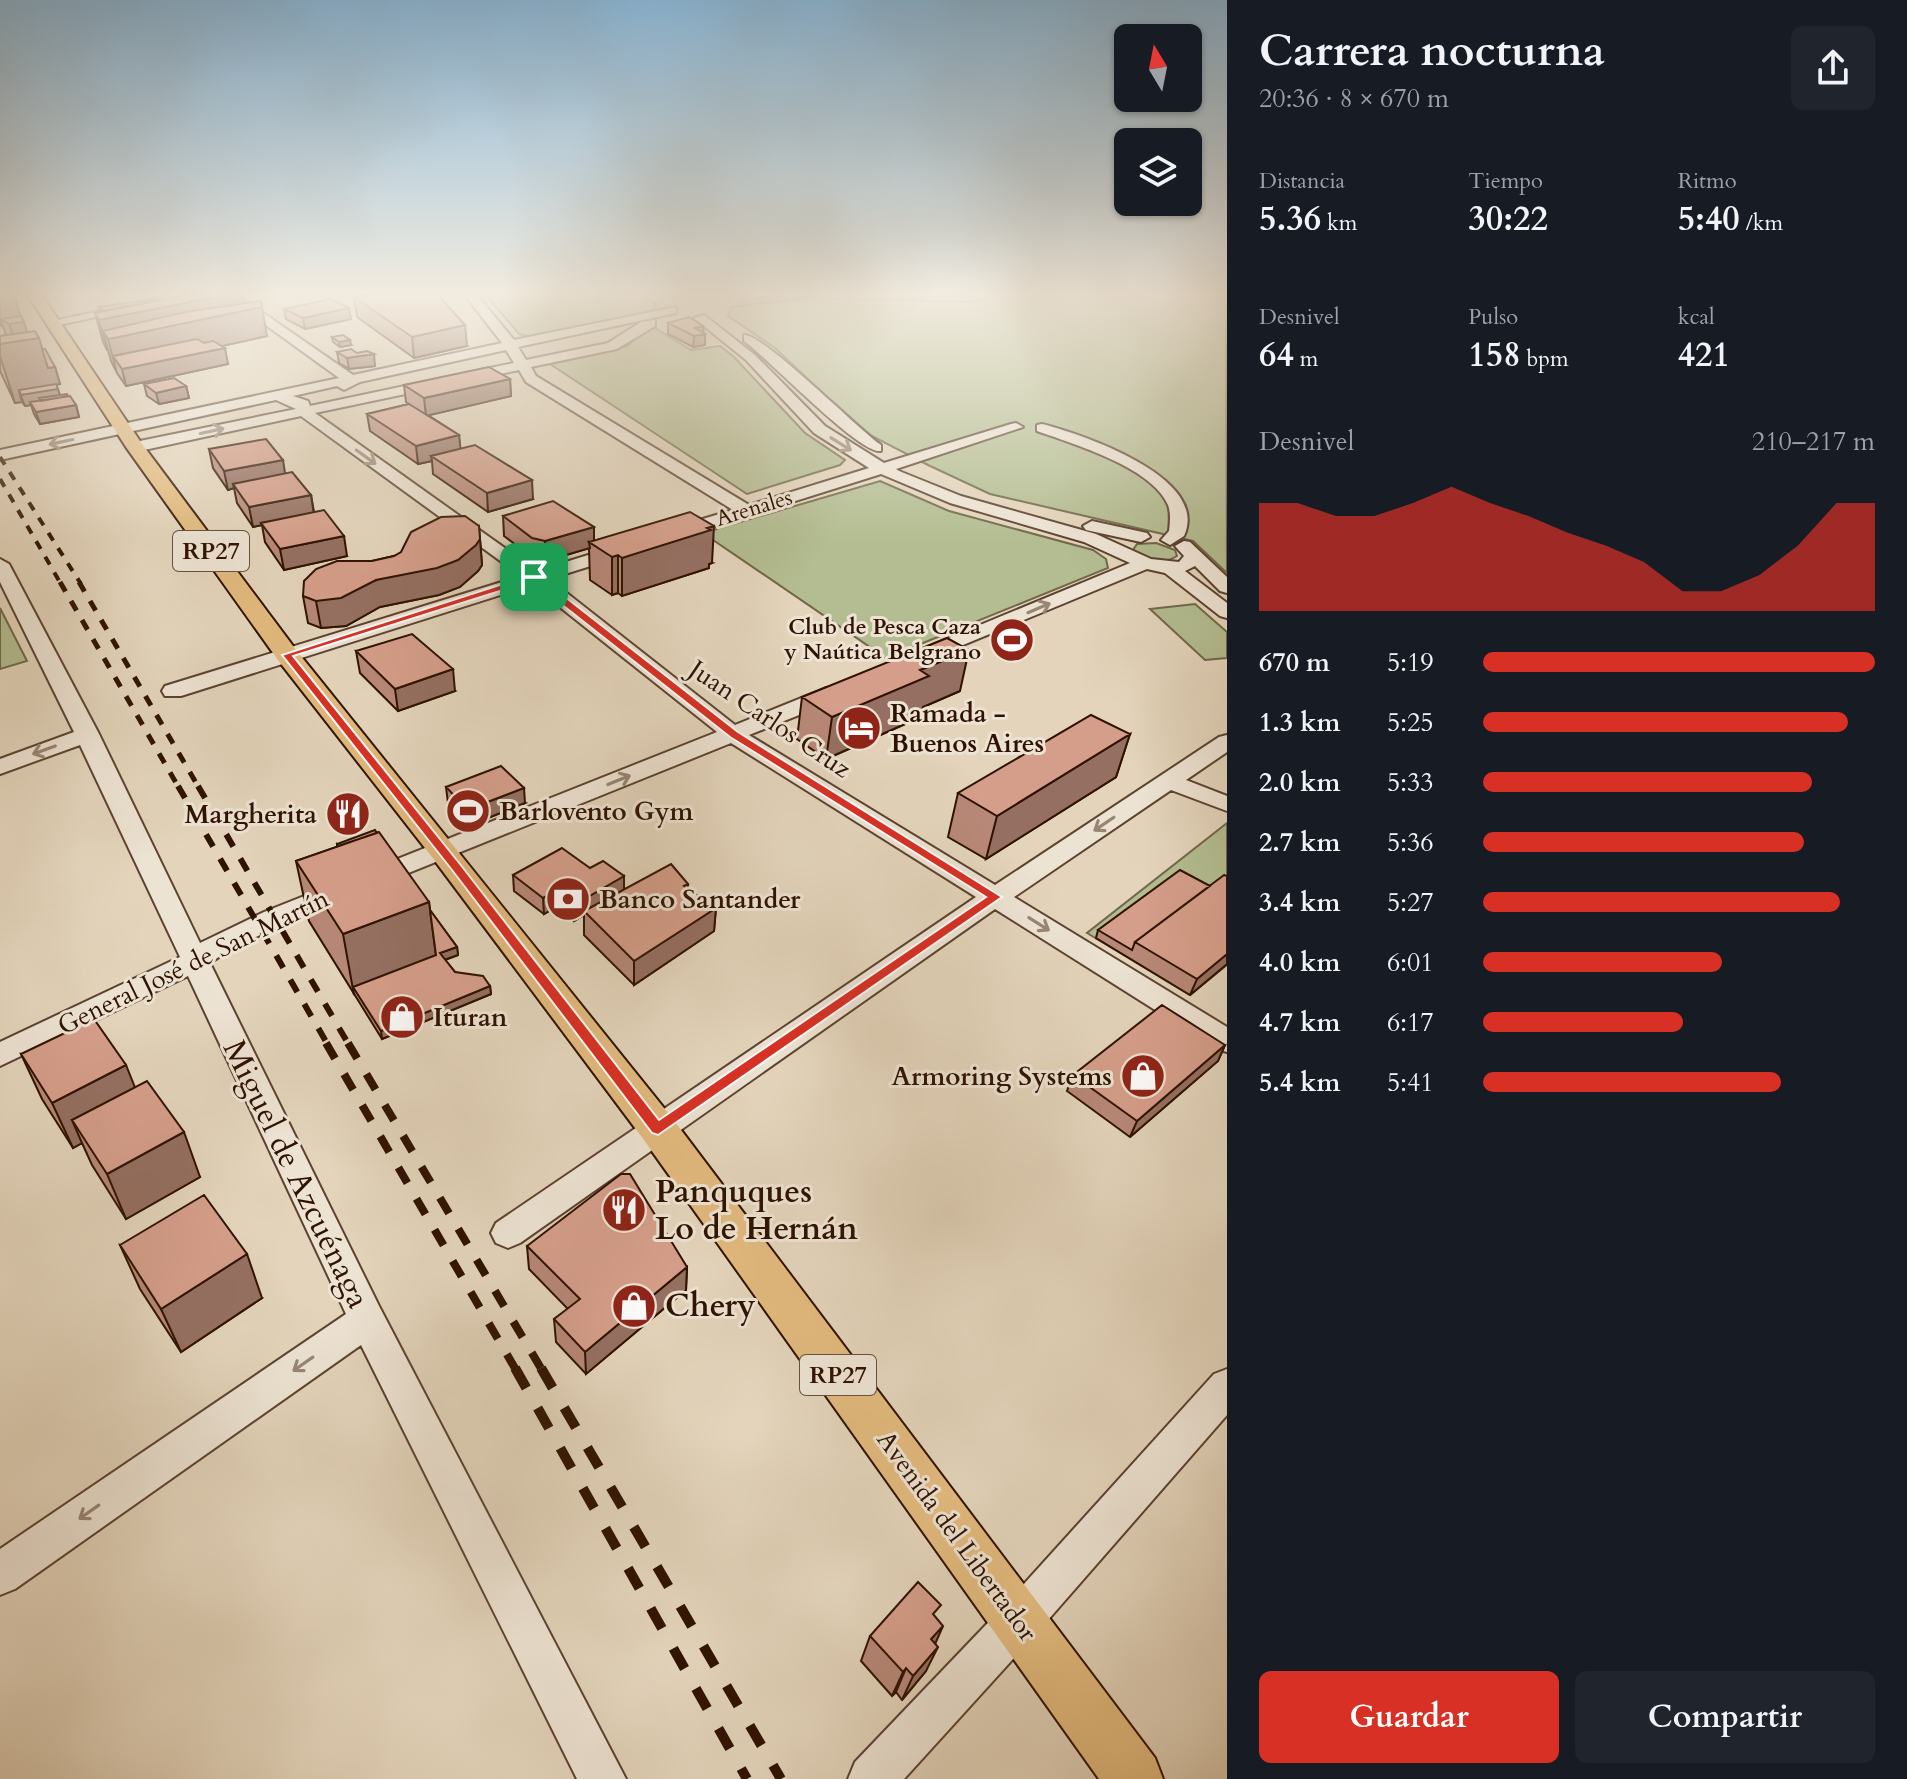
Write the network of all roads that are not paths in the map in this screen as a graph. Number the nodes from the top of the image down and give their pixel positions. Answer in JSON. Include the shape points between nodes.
{"nodes":[{"id":1,"x":90,"y":377,"type":"edge"},
{"id":2,"x":347,"y":377,"type":"edge"},
{"id":3,"x":371,"y":377,"type":"edge"},
{"id":4,"x":465,"y":377,"type":"edge"},
{"id":5,"x":520,"y":377,"type":"edge"},
{"id":6,"x":529,"y":377,"type":"edge"},
{"id":7,"x":769,"y":377,"type":"edge"},
{"id":8,"x":796,"y":377,"type":"edge"},
{"id":9,"x":353,"y":381,"type":"junction"},
{"id":10,"x":279,"y":396,"type":"junction"},
{"id":11,"x":303,"y":411,"type":"junction"},
{"id":12,"x":122,"y":428,"type":"junction"},
{"id":13,"x":135,"y":447,"type":"junction"},
{"id":14,"x":0,"y":455,"type":"edge"},
{"id":15,"x":901,"y":462,"type":"junction"},
{"id":16,"x":881,"y":469,"type":"junction"},
{"id":17,"x":747,"y":511,"type":"junction"},
{"id":18,"x":720,"y":519,"type":"junction"},
{"id":19,"x":1141,"y":537,"type":"junction"},
{"id":20,"x":1170,"y":540,"type":"junction"},
{"id":21,"x":1124,"y":553,"type":"junction"},
{"id":22,"x":1194,"y":556,"type":"junction"},
{"id":23,"x":0,"y":564,"type":"edge"},
{"id":24,"x":1144,"y":564,"type":"junction"},
{"id":25,"x":1169,"y":568,"type":"junction"},
{"id":26,"x":534,"y":577,"type":"junction"},
{"id":27,"x":1227,"y":587,"type":"edge"},
{"id":28,"x":1227,"y":612,"type":"edge"},
{"id":29,"x":287,"y":655,"type":"junction"},
{"id":30,"x":908,"y":662,"type":"edge"},
{"id":31,"x":850,"y":686,"type":"edge"},
{"id":32,"x":173,"y":691,"type":"dead end"},
{"id":33,"x":88,"y":734,"type":"junction"},
{"id":34,"x":734,"y":735,"type":"junction"},
{"id":35,"x":1227,"y":742,"type":"edge"},
{"id":36,"x":0,"y":767,"type":"edge"},
{"id":37,"x":1169,"y":781,"type":"junction"},
{"id":38,"x":1227,"y":804,"type":"edge"},
{"id":39,"x":443,"y":850,"type":"junction"},
{"id":40,"x":995,"y":897,"type":"junction"},
{"id":41,"x":193,"y":962,"type":"junction"},
{"id":42,"x":1227,"y":1041,"type":"edge"},
{"id":43,"x":0,"y":1055,"type":"edge"},
{"id":44,"x":658,"y":1129,"type":"junction"},
{"id":45,"x":508,"y":1233,"type":"dead end"},
{"id":46,"x":367,"y":1320,"type":"junction"},
{"id":47,"x":1227,"y":1387,"type":"edge"},
{"id":48,"x":0,"y":1574,"type":"edge"},
{"id":49,"x":1019,"y":1621,"type":"junction"},
{"id":50,"x":602,"y":1779,"type":"edge"},
{"id":51,"x":872,"y":1779,"type":"edge"},
{"id":52,"x":1134,"y":1779,"type":"edge"}],
"edges":[{"from":1,"to":12,"type":"main road","name":"Avenida del Libertador","number":"RP27"},
{"from":2,"to":9,"type":"street"},
{"from":3,"to":9,"type":"street"},
{"from":4,"to":11,"type":"street"},
{"from":5,"to":18,"type":"street","via":[[694,488]]},
{"from":6,"to":17,"type":"street"},
{"from":7,"to":16,"type":"street","one_way":true,"via":[[818,428]]},
{"from":8,"to":15,"type":"street","via":[[854,433]]},
{"from":9,"to":10,"type":"street"},
{"from":9,"to":11,"type":"street"},
{"from":10,"to":11,"type":"street","name":"Juan Carlos Cruz","via":[[303,404]]},
{"from":10,"to":12,"type":"street"},
{"from":13,"to":11,"type":"street","one_way":true},
{"from":11,"to":26,"type":"street","name":"Juan Carlos Cruz","one_way":true},
{"from":12,"to":13,"type":"main road","name":"Avenida del Libertador","number":"RP27"},
{"from":12,"to":14,"type":"street","one_way":true},
{"from":13,"to":29,"type":"main road","name":"Avenida del Libertador","number":"RP27"},
{"from":15,"to":16,"type":"street","name":"Arenales"},
{"from":15,"to":19,"type":"street","via":[[986,499]]},
{"from":15,"to":20,"type":"street","name":"Arenales","via":[[1016,427],[1010,420],[1042,421],[1042,428],[1157,480],[1177,505],[1178,532]]},
{"from":16,"to":17,"type":"street","name":"Arenales"},
{"from":16,"to":21,"type":"street","via":[[953,501],[1092,539]]},
{"from":17,"to":18,"type":"street","name":"Arenales"},
{"from":18,"to":26,"type":"street","name":"Arenales"},
{"from":19,"to":20,"type":"street"},
{"from":19,"to":21,"type":"street","via":[[1126,541]]},
{"from":20,"to":22,"type":"street"},
{"from":21,"to":24,"type":"street"},
{"from":22,"to":25,"type":"street","via":[[1188,564]]},
{"from":22,"to":27,"type":"street"},
{"from":23,"to":33,"type":"street","name":"Miguel de Azcuénaga"},
{"from":24,"to":25,"type":"street"},
{"from":30,"to":24,"type":"street","one_way":true},
{"from":25,"to":28,"type":"street"},
{"from":26,"to":29,"type":"street","name":"Arenales"},
{"from":26,"to":34,"type":"street","name":"Juan Carlos Cruz"},
{"from":29,"to":32,"type":"street","name":"Arenales"},
{"from":29,"to":39,"type":"main road","name":"Avenida del Libertador","number":"RP27"},
{"from":31,"to":34,"type":"street","name":"General José de San Martín"},
{"from":33,"to":36,"type":"street","one_way":true},
{"from":33,"to":41,"type":"street","name":"Miguel de Azcuénaga"},
{"from":39,"to":34,"type":"street","name":"General José de San Martín","one_way":true},
{"from":34,"to":40,"type":"street","name":"Juan Carlos Cruz"},
{"from":35,"to":37,"type":"street"},
{"from":37,"to":38,"type":"street"},
{"from":37,"to":40,"type":"street","one_way":true},
{"from":39,"to":41,"type":"street","name":"General José de San Martín","via":[[273,918]]},
{"from":39,"to":44,"type":"main road","name":"Avenida del Libertador","number":"RP27"},
{"from":40,"to":42,"type":"street","name":"Juan Carlos Cruz","one_way":true},
{"from":40,"to":44,"type":"street"},
{"from":41,"to":43,"type":"street","name":"General José de San Martín"},
{"from":41,"to":46,"type":"street","name":"Miguel de Azcuénaga"},
{"from":44,"to":45,"type":"street"},
{"from":44,"to":49,"type":"main road","name":"Avenida del Libertador","number":"RP27"},
{"from":46,"to":48,"type":"street","one_way":true},
{"from":46,"to":50,"type":"street","name":"Miguel de Azcuénaga"},
{"from":47,"to":49,"type":"street"},
{"from":49,"to":51,"type":"street"},
{"from":49,"to":52,"type":"main road","name":"Avenida del Libertador","number":"RP27"}]}
